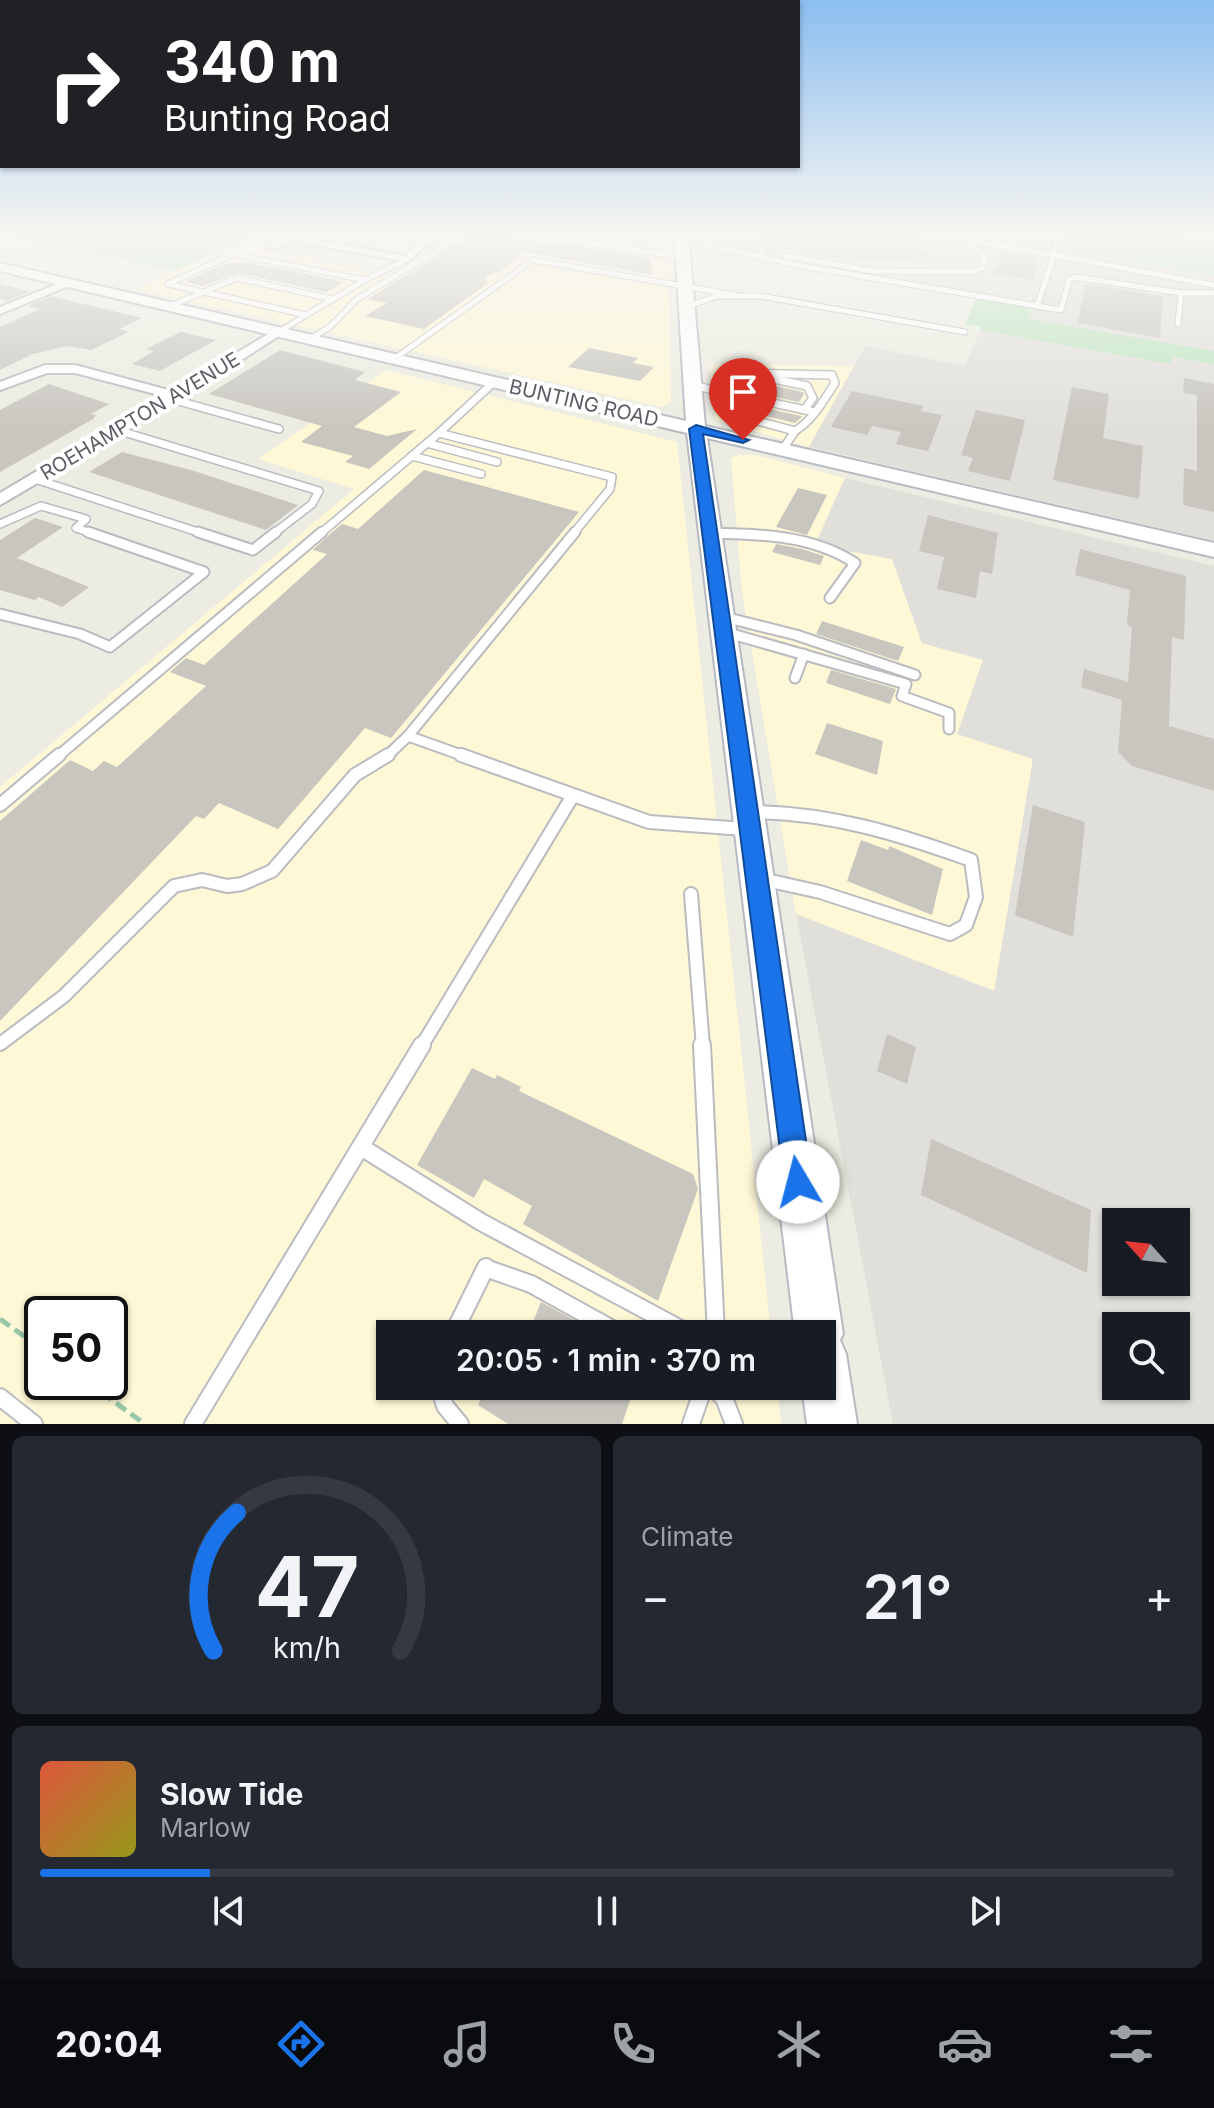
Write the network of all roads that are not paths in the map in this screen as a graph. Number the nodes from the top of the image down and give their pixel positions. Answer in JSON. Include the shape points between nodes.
{"nodes":[{"id":1,"x":32,"y":297,"type":"edge"},
{"id":2,"x":132,"y":297,"type":"edge"},
{"id":3,"x":188,"y":297,"type":"edge"},
{"id":4,"x":225,"y":297,"type":"edge"},
{"id":5,"x":326,"y":297,"type":"edge"},
{"id":6,"x":336,"y":297,"type":"edge"},
{"id":7,"x":360,"y":297,"type":"edge"},
{"id":8,"x":480,"y":297,"type":"edge"},
{"id":9,"x":685,"y":297,"type":"edge"},
{"id":10,"x":725,"y":297,"type":"edge"},
{"id":11,"x":769,"y":297,"type":"edge"},
{"id":12,"x":987,"y":297,"type":"edge"},
{"id":13,"x":1040,"y":297,"type":"edge"},
{"id":14,"x":1064,"y":297,"type":"edge"},
{"id":15,"x":1181,"y":297,"type":"edge"},
{"id":16,"x":333,"y":299,"type":"junction"},
{"id":17,"x":170,"y":306,"type":"junction"},
{"id":18,"x":1037,"y":306,"type":"junction"},
{"id":19,"x":686,"y":307,"type":"junction"},
{"id":20,"x":0,"y":311,"type":"edge"},
{"id":21,"x":306,"y":315,"type":"junction"},
{"id":22,"x":1178,"y":324,"type":"dead end"},
{"id":23,"x":279,"y":332,"type":"junction"},
{"id":24,"x":965,"y":332,"type":"dead end"},
{"id":25,"x":310,"y":339,"type":"junction"},
{"id":26,"x":394,"y":359,"type":"junction"},
{"id":27,"x":729,"y":379,"type":"junction"},
{"id":28,"x":494,"y":382,"type":"junction"},
{"id":29,"x":692,"y":385,"type":"junction"},
{"id":30,"x":0,"y":386,"type":"edge"},
{"id":31,"x":731,"y":394,"type":"junction"},
{"id":32,"x":173,"y":397,"type":"junction"},
{"id":33,"x":804,"y":410,"type":"junction"},
{"id":34,"x":624,"y":412,"type":"junction"},
{"id":35,"x":815,"y":412,"type":"junction"},
{"id":36,"x":279,"y":429,"type":"dead end"},
{"id":37,"x":696,"y":429,"type":"junction"},
{"id":38,"x":117,"y":430,"type":"junction"},
{"id":39,"x":439,"y":433,"type":"junction"},
{"id":40,"x":782,"y":442,"type":"junction"},
{"id":41,"x":427,"y":443,"type":"junction"},
{"id":42,"x":412,"y":456,"type":"junction"},
{"id":43,"x":497,"y":462,"type":"dead end"},
{"id":44,"x":701,"y":473,"type":"junction"},
{"id":45,"x":481,"y":474,"type":"dead end"},
{"id":46,"x":35,"y":479,"type":"junction"},
{"id":47,"x":0,"y":500,"type":"edge"},
{"id":48,"x":0,"y":524,"type":"edge"},
{"id":49,"x":710,"y":533,"type":"junction"},
{"id":50,"x":1214,"y":550,"type":"edge"},
{"id":51,"x":830,"y":598,"type":"dead end"},
{"id":52,"x":0,"y":614,"type":"edge"},
{"id":53,"x":722,"y":624,"type":"junction"},
{"id":54,"x":804,"y":654,"type":"junction"},
{"id":55,"x":915,"y":675,"type":"dead end"},
{"id":56,"x":795,"y":678,"type":"dead end"},
{"id":57,"x":949,"y":729,"type":"dead end"},
{"id":58,"x":408,"y":736,"type":"junction"},
{"id":59,"x":572,"y":797,"type":"junction"},
{"id":60,"x":0,"y":805,"type":"edge"},
{"id":61,"x":749,"y":821,"type":"junction"},
{"id":62,"x":756,"y":878,"type":"junction"},
{"id":63,"x":691,"y":894,"type":"dead end"},
{"id":64,"x":0,"y":1044,"type":"edge"},
{"id":65,"x":361,"y":1147,"type":"junction"},
{"id":66,"x":460,"y":1320,"type":"edge"},
{"id":67,"x":596,"y":1320,"type":"edge"},
{"id":68,"x":664,"y":1320,"type":"edge"},
{"id":69,"x":716,"y":1320,"type":"edge"},
{"id":70,"x":817,"y":1320,"type":"edge"},
{"id":71,"x":0,"y":1397,"type":"edge"},
{"id":72,"x":443,"y":1400,"type":"edge"},
{"id":73,"x":699,"y":1400,"type":"edge"},
{"id":74,"x":725,"y":1400,"type":"edge"},
{"id":75,"x":829,"y":1400,"type":"edge"},
{"id":76,"x":34,"y":1424,"type":"edge"},
{"id":77,"x":193,"y":1424,"type":"edge"},
{"id":78,"x":460,"y":1424,"type":"edge"},
{"id":79,"x":691,"y":1424,"type":"edge"},
{"id":80,"x":734,"y":1424,"type":"edge"},
{"id":81,"x":832,"y":1424,"type":"edge"}],
"edges":[{"from":1,"to":20,"type":"street"},
{"from":2,"to":17,"type":"main road","name":"BUNTING ROAD"},
{"from":3,"to":17,"type":"lane"},
{"from":4,"to":21,"type":"lane"},
{"from":5,"to":16,"type":"lane"},
{"from":6,"to":16,"type":"lane"},
{"from":7,"to":25,"type":"lane"},
{"from":8,"to":26,"type":"lane"},
{"from":9,"to":19,"type":"main road"},
{"from":10,"to":19,"type":"lane"},
{"from":11,"to":24,"type":"lane"},
{"from":12,"to":18,"type":"lane"},
{"from":13,"to":18,"type":"lane"},
{"from":14,"to":18,"type":"lane","via":[[1061,310]]},
{"from":15,"to":22,"type":"lane"},
{"from":16,"to":21,"type":"lane"},
{"from":17,"to":23,"type":"main road","name":"BUNTING ROAD"},
{"from":19,"to":29,"type":"main road"},
{"from":21,"to":23,"type":"lane"},
{"from":23,"to":25,"type":"main road","name":"BUNTING ROAD"},
{"from":23,"to":32,"type":"street","name":"ROEHAMPTON AVENUE"},
{"from":25,"to":26,"type":"main road","name":"BUNTING ROAD"},
{"from":26,"to":28,"type":"main road","name":"BUNTING ROAD"},
{"from":27,"to":31,"type":"lane"},
{"from":27,"to":33,"type":"lane","via":[[769,378],[807,386],[813,398]]},
{"from":27,"to":35,"type":"lane","via":[[736,371],[832,375],[835,383]]},
{"from":28,"to":34,"type":"main road","name":"BUNTING ROAD"},
{"from":28,"to":39,"type":"lane"},
{"from":29,"to":31,"type":"lane"},
{"from":29,"to":34,"type":"main road","via":[[669,409]]},
{"from":29,"to":37,"type":"main road"},
{"from":30,"to":32,"type":"street","via":[[45,369],[75,369]]},
{"from":31,"to":33,"type":"lane"},
{"from":31,"to":40,"type":"lane","via":[[733,410]]},
{"from":32,"to":36,"type":"lane"},
{"from":32,"to":38,"type":"street","name":"ROEHAMPTON AVENUE"},
{"from":33,"to":35,"type":"lane"},
{"from":34,"to":37,"type":"main road","name":"BUNTING ROAD"},
{"from":35,"to":40,"type":"lane","via":[[807,425]]},
{"from":37,"to":40,"type":"main road","name":"BUNTING ROAD"},
{"from":37,"to":44,"type":"main road"},
{"from":38,"to":46,"type":"street","name":"ROEHAMPTON AVENUE"},
{"from":38,"to":46,"type":"lane","via":[[319,491],[312,504],[253,550]]},
{"from":39,"to":41,"type":"lane"},
{"from":39,"to":58,"type":"lane","via":[[612,477],[602,499]]},
{"from":40,"to":44,"type":"main road","via":[[714,456]]},
{"from":40,"to":50,"type":"main road","name":"BUNTING ROAD"},
{"from":41,"to":42,"type":"lane"},
{"from":41,"to":43,"type":"lane"},
{"from":42,"to":45,"type":"lane"},
{"from":42,"to":60,"type":"lane"},
{"from":44,"to":49,"type":"main road"},
{"from":46,"to":47,"type":"street","name":"ROEHAMPTON AVENUE"},
{"from":48,"to":52,"type":"lane","via":[[41,506],[52,508],[86,519],[76,528],[204,572],[110,647]]},
{"from":49,"to":51,"type":"lane","via":[[769,534],[845,554],[855,563]]},
{"from":49,"to":53,"type":"main road"},
{"from":53,"to":54,"type":"lane"},
{"from":53,"to":55,"type":"lane","via":[[780,627]]},
{"from":53,"to":61,"type":"main road"},
{"from":54,"to":56,"type":"lane"},
{"from":54,"to":57,"type":"lane","via":[[906,684],[902,696],[949,713]]},
{"from":58,"to":59,"type":"lane"},
{"from":58,"to":64,"type":"lane","via":[[383,760],[355,775],[272,871],[242,884],[202,880],[174,886],[64,996]]},
{"from":59,"to":61,"type":"lane","via":[[649,822]]},
{"from":59,"to":65,"type":"lane"},
{"from":61,"to":62,"type":"main road"},
{"from":61,"to":62,"type":"lane","via":[[806,811],[871,824],[971,860],[976,897],[966,925],[950,934],[820,892]]},
{"from":62,"to":70,"type":"main road"},
{"from":63,"to":69,"type":"lane","via":[[709,1132]]},
{"from":65,"to":68,"type":"lane","via":[[484,1225]]},
{"from":65,"to":77,"type":"lane"},
{"from":66,"to":67,"type":"lane","via":[[488,1268],[531,1284]]},
{"from":71,"to":76,"type":"lane"},
{"from":72,"to":78,"type":"lane"},
{"from":73,"to":79,"type":"lane"},
{"from":74,"to":80,"type":"lane"},
{"from":75,"to":81,"type":"main road"}]}
